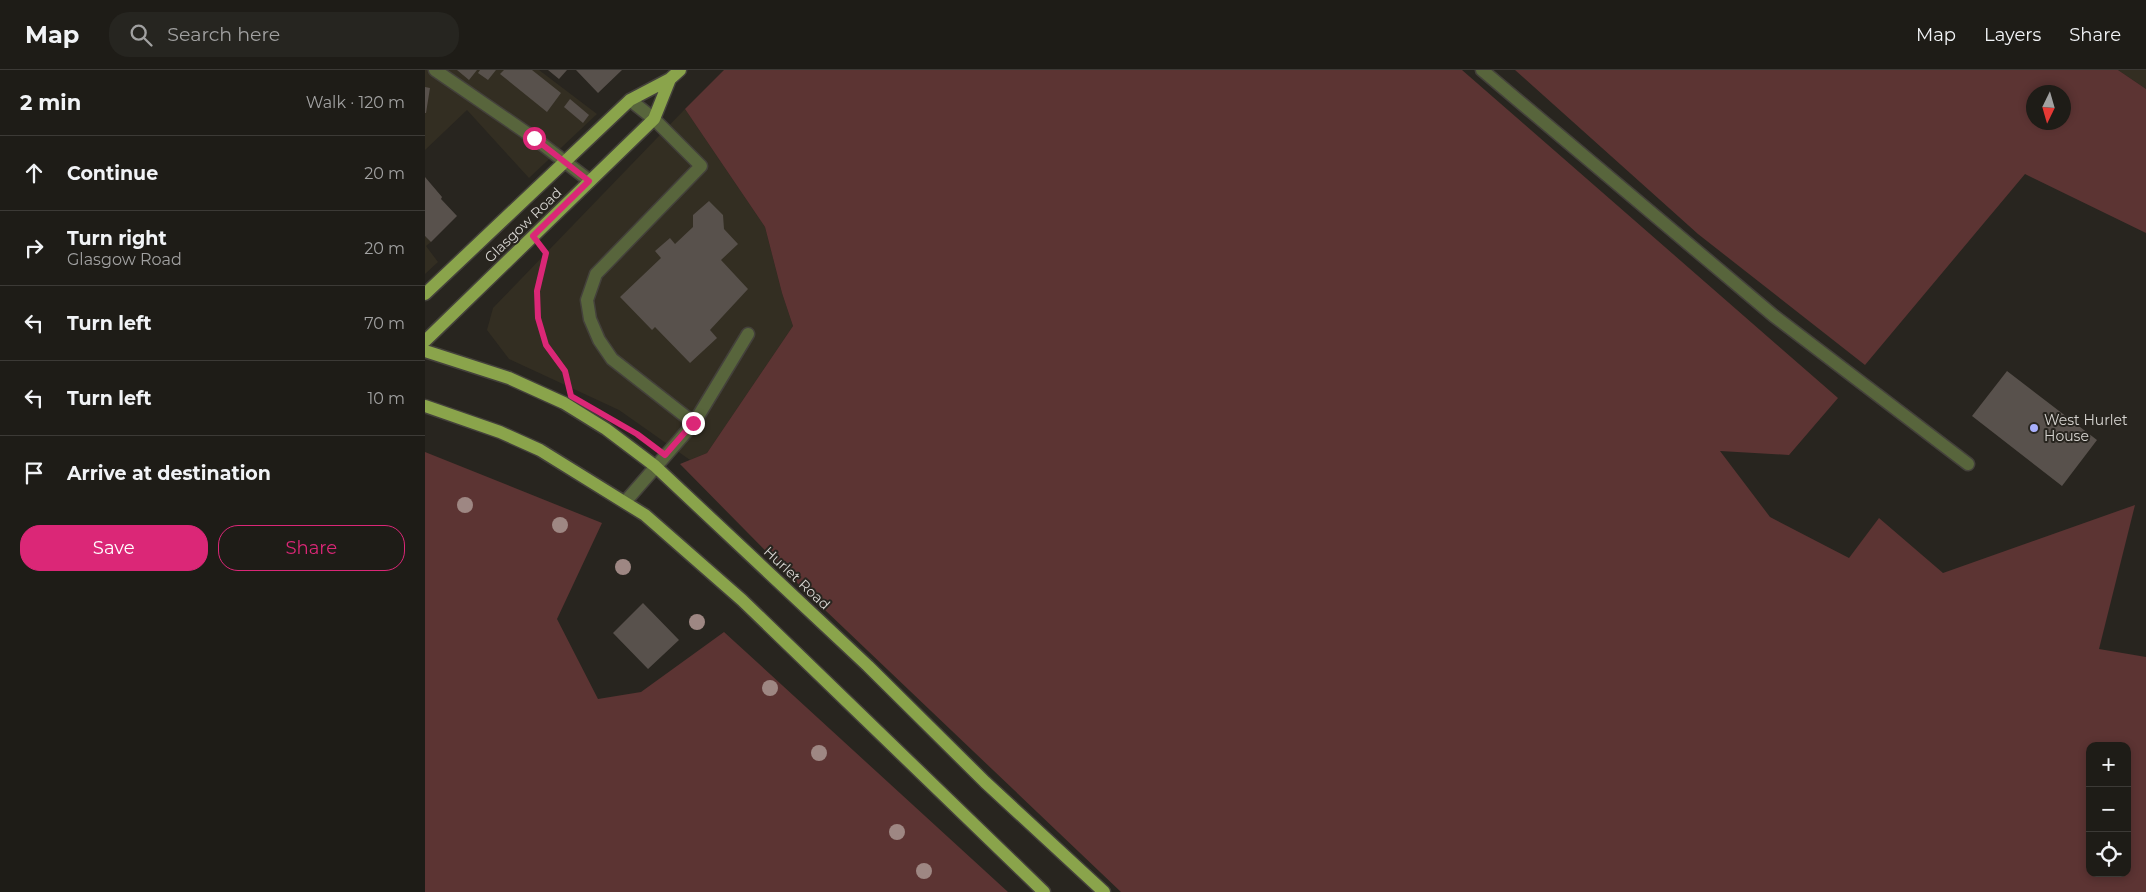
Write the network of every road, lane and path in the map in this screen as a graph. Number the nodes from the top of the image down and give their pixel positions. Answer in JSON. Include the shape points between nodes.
{"nodes":[{"id":1,"x":435,"y":70,"type":"edge"},
{"id":2,"x":680,"y":70,"type":"edge"},
{"id":3,"x":1482,"y":70,"type":"edge"},
{"id":4,"x":670,"y":79,"type":"junction"},
{"id":5,"x":630,"y":100,"type":"junction"},
{"id":6,"x":653,"y":119,"type":"junction"},
{"id":7,"x":563,"y":161,"type":"junction"},
{"id":8,"x":589,"y":181,"type":"junction"},
{"id":9,"x":533,"y":236,"type":"junction"},
{"id":10,"x":425,"y":294,"type":"edge"},
{"id":11,"x":748,"y":334,"type":"dead end"},
{"id":12,"x":425,"y":341,"type":"edge"},
{"id":13,"x":425,"y":351,"type":"edge"},
{"id":14,"x":569,"y":388,"type":"dead end"},
{"id":15,"x":425,"y":406,"type":"edge"},
{"id":16,"x":693,"y":423,"type":"junction"},
{"id":17,"x":1968,"y":464,"type":"dead end"},
{"id":18,"x":655,"y":466,"type":"junction"},
{"id":19,"x":625,"y":502,"type":"junction"},
{"id":20,"x":1044,"y":892,"type":"edge"},
{"id":21,"x":1104,"y":892,"type":"edge"}],
"edges":[{"from":1,"to":7,"type":"lane"},
{"from":2,"to":4,"type":"main road","name":"Glasgow Road"},
{"from":3,"to":17,"type":"lane","via":[[1774,316]]},
{"from":4,"to":5,"type":"main road","name":"Glasgow Road"},
{"from":4,"to":6,"type":"main road","name":"Glasgow Road"},
{"from":5,"to":6,"type":"lane"},
{"from":5,"to":7,"type":"main road","name":"Glasgow Road"},
{"from":6,"to":8,"type":"main road","name":"Glasgow Road"},
{"from":6,"to":16,"type":"lane","via":[[701,166],[596,274],[587,300],[590,319],[612,359]]},
{"from":7,"to":8,"type":"lane"},
{"from":7,"to":10,"type":"main road","name":"Glasgow Road"},
{"from":8,"to":9,"type":"main road","name":"Glasgow Road"},
{"from":9,"to":12,"type":"main road","name":"Glasgow Road"},
{"from":9,"to":14,"type":"path","via":[[546,253],[537,291],[538,318],[546,345],[565,371]]},
{"from":11,"to":16,"type":"lane"},
{"from":13,"to":18,"type":"main road","name":"Hurlet Road","via":[[509,378],[564,403],[606,429]]},
{"from":15,"to":19,"type":"main road","via":[[540,450]]},
{"from":16,"to":18,"type":"lane"},
{"from":18,"to":19,"type":"lane"},
{"from":18,"to":21,"type":"main road","name":"Hurlet Road"},
{"from":19,"to":20,"type":"main road","via":[[645,515],[742,600]]}]}
